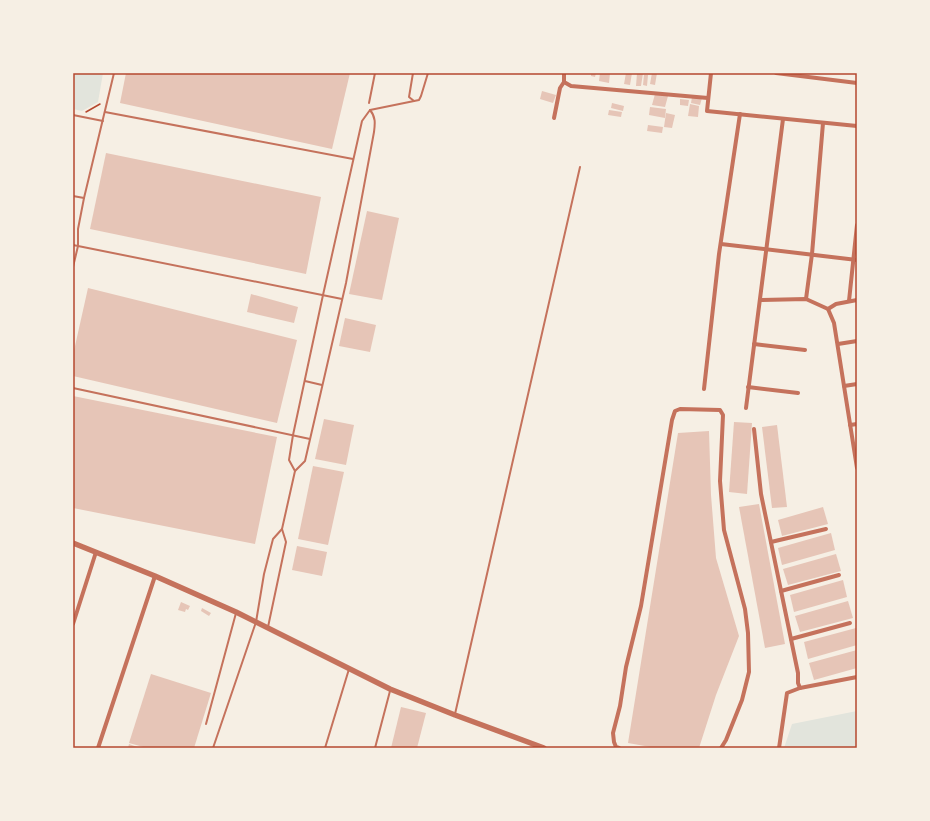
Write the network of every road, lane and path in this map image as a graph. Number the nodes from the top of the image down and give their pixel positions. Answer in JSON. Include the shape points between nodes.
{"nodes":[{"id":1,"x":114,"y":73,"type":"edge"},
{"id":2,"x":374,"y":73,"type":"edge"},
{"id":3,"x":413,"y":73,"type":"edge"},
{"id":4,"x":428,"y":73,"type":"edge"},
{"id":5,"x":564,"y":73,"type":"edge"},
{"id":6,"x":711,"y":73,"type":"edge"},
{"id":7,"x":776,"y":73,"type":"edge"},
{"id":8,"x":564,"y":82,"type":"junction"},
{"id":9,"x":857,"y":83,"type":"edge"},
{"id":10,"x":708,"y":98,"type":"junction"},
{"id":11,"x":414,"y":102,"type":"junction"},
{"id":12,"x":102,"y":103,"type":"dead end"},
{"id":13,"x":369,"y":103,"type":"dead end"},
{"id":14,"x":370,"y":110,"type":"junction"},
{"id":15,"x":105,"y":112,"type":"junction"},
{"id":16,"x":82,"y":114,"type":"dead end"},
{"id":17,"x":740,"y":114,"type":"junction"},
{"id":18,"x":73,"y":115,"type":"edge"},
{"id":19,"x":554,"y":118,"type":"dead end"},
{"id":20,"x":783,"y":119,"type":"junction"},
{"id":21,"x":103,"y":121,"type":"junction"},
{"id":22,"x":823,"y":123,"type":"junction"},
{"id":23,"x":857,"y":126,"type":"edge"},
{"id":24,"x":353,"y":159,"type":"junction"},
{"id":25,"x":580,"y":167,"type":"dead end"},
{"id":26,"x":73,"y":196,"type":"edge"},
{"id":27,"x":84,"y":198,"type":"junction"},
{"id":28,"x":857,"y":225,"type":"edge"},
{"id":29,"x":721,"y":244,"type":"junction"},
{"id":30,"x":73,"y":245,"type":"edge"},
{"id":31,"x":78,"y":246,"type":"junction"},
{"id":32,"x":766,"y":248,"type":"junction"},
{"id":33,"x":812,"y":254,"type":"junction"},
{"id":34,"x":855,"y":259,"type":"edge"},
{"id":35,"x":73,"y":267,"type":"edge"},
{"id":36,"x":323,"y":295,"type":"junction"},
{"id":37,"x":342,"y":299,"type":"junction"},
{"id":38,"x":806,"y":299,"type":"junction"},
{"id":39,"x":760,"y":300,"type":"junction"},
{"id":40,"x":857,"y":300,"type":"edge"},
{"id":41,"x":849,"y":301,"type":"junction"},
{"id":42,"x":828,"y":309,"type":"junction"},
{"id":43,"x":857,"y":341,"type":"edge"},
{"id":44,"x":754,"y":344,"type":"junction"},
{"id":45,"x":838,"y":344,"type":"junction"},
{"id":46,"x":805,"y":350,"type":"dead end"},
{"id":47,"x":305,"y":381,"type":"junction"},
{"id":48,"x":857,"y":384,"type":"edge"},
{"id":49,"x":322,"y":386,"type":"junction"},
{"id":50,"x":844,"y":386,"type":"junction"},
{"id":51,"x":748,"y":387,"type":"junction"},
{"id":52,"x":73,"y":388,"type":"edge"},
{"id":53,"x":704,"y":389,"type":"dead end"},
{"id":54,"x":798,"y":394,"type":"dead end"},
{"id":55,"x":746,"y":408,"type":"dead end"},
{"id":56,"x":857,"y":424,"type":"edge"},
{"id":57,"x":850,"y":425,"type":"junction"},
{"id":58,"x":754,"y":429,"type":"dead end"},
{"id":59,"x":293,"y":435,"type":"junction"},
{"id":60,"x":310,"y":438,"type":"junction"},
{"id":61,"x":857,"y":466,"type":"edge"},
{"id":62,"x":295,"y":471,"type":"junction"},
{"id":63,"x":282,"y":529,"type":"junction"},
{"id":64,"x":826,"y":529,"type":"dead end"},
{"id":65,"x":771,"y":542,"type":"junction"},
{"id":66,"x":73,"y":543,"type":"edge"},
{"id":67,"x":96,"y":552,"type":"junction"},
{"id":68,"x":839,"y":575,"type":"dead end"},
{"id":69,"x":155,"y":576,"type":"junction"},
{"id":70,"x":781,"y":591,"type":"junction"},
{"id":71,"x":236,"y":612,"type":"junction"},
{"id":72,"x":256,"y":622,"type":"junction"},
{"id":73,"x":850,"y":622,"type":"dead end"},
{"id":74,"x":73,"y":624,"type":"edge"},
{"id":75,"x":268,"y":627,"type":"junction"},
{"id":76,"x":791,"y":639,"type":"junction"},
{"id":77,"x":349,"y":668,"type":"junction"},
{"id":78,"x":857,"y":677,"type":"edge"},
{"id":79,"x":800,"y":688,"type":"junction"},
{"id":80,"x":390,"y":689,"type":"junction"},
{"id":81,"x":455,"y":715,"type":"junction"},
{"id":82,"x":206,"y":724,"type":"dead end"},
{"id":83,"x":98,"y":748,"type":"edge"},
{"id":84,"x":213,"y":748,"type":"edge"},
{"id":85,"x":325,"y":748,"type":"edge"},
{"id":86,"x":375,"y":748,"type":"edge"},
{"id":87,"x":544,"y":748,"type":"edge"},
{"id":88,"x":617,"y":748,"type":"edge"},
{"id":89,"x":720,"y":748,"type":"edge"},
{"id":90,"x":779,"y":748,"type":"edge"}],
"edges":[{"from":1,"to":15,"type":"lane"},
{"from":2,"to":13,"type":"lane"},
{"from":3,"to":11,"type":"lane","via":[[409,97]]},
{"from":4,"to":11,"type":"lane","via":[[422,96]]},
{"from":5,"to":8,"type":"street"},
{"from":6,"to":10,"type":"street"},
{"from":7,"to":9,"type":"street"},
{"from":8,"to":10,"type":"street","via":[[571,86]]},
{"from":8,"to":19,"type":"street","via":[[560,88]]},
{"from":10,"to":17,"type":"street","via":[[707,111]]},
{"from":11,"to":14,"type":"lane"},
{"from":12,"to":16,"type":"path"},
{"from":14,"to":24,"type":"lane","via":[[362,120]]},
{"from":14,"to":37,"type":"lane","via":[[374,115],[374,132]]},
{"from":15,"to":21,"type":"lane"},
{"from":15,"to":24,"type":"lane"},
{"from":17,"to":20,"type":"street"},
{"from":17,"to":29,"type":"street"},
{"from":18,"to":21,"type":"lane"},
{"from":20,"to":22,"type":"street"},
{"from":20,"to":32,"type":"street"},
{"from":21,"to":27,"type":"lane"},
{"from":22,"to":23,"type":"street"},
{"from":22,"to":33,"type":"street"},
{"from":24,"to":36,"type":"lane"},
{"from":25,"to":81,"type":"lane"},
{"from":26,"to":27,"type":"lane"},
{"from":27,"to":31,"type":"lane","via":[[78,229]]},
{"from":28,"to":34,"type":"street"},
{"from":29,"to":32,"type":"street"},
{"from":29,"to":53,"type":"street"},
{"from":30,"to":31,"type":"lane"},
{"from":31,"to":35,"type":"lane"},
{"from":31,"to":36,"type":"lane"},
{"from":32,"to":33,"type":"street"},
{"from":32,"to":39,"type":"street"},
{"from":33,"to":34,"type":"street"},
{"from":33,"to":38,"type":"street"},
{"from":34,"to":41,"type":"street"},
{"from":36,"to":37,"type":"lane"},
{"from":36,"to":47,"type":"lane"},
{"from":37,"to":49,"type":"lane"},
{"from":38,"to":39,"type":"street"},
{"from":38,"to":42,"type":"street"},
{"from":39,"to":44,"type":"street"},
{"from":40,"to":41,"type":"street"},
{"from":41,"to":42,"type":"street"},
{"from":42,"to":45,"type":"street"},
{"from":43,"to":45,"type":"street"},
{"from":44,"to":46,"type":"street"},
{"from":44,"to":51,"type":"street"},
{"from":45,"to":50,"type":"street"},
{"from":47,"to":49,"type":"lane"},
{"from":47,"to":59,"type":"lane"},
{"from":48,"to":50,"type":"street"},
{"from":49,"to":60,"type":"lane"},
{"from":50,"to":57,"type":"street"},
{"from":51,"to":54,"type":"street"},
{"from":51,"to":55,"type":"street"},
{"from":52,"to":59,"type":"lane"},
{"from":56,"to":57,"type":"street"},
{"from":57,"to":61,"type":"street"},
{"from":58,"to":65,"type":"street","via":[[761,494]]},
{"from":59,"to":60,"type":"lane"},
{"from":59,"to":62,"type":"lane","via":[[289,460]]},
{"from":60,"to":62,"type":"lane","via":[[305,461]]},
{"from":62,"to":63,"type":"lane"},
{"from":63,"to":72,"type":"lane","via":[[273,539]]},
{"from":63,"to":75,"type":"lane","via":[[286,542]]},
{"from":64,"to":65,"type":"street"},
{"from":65,"to":70,"type":"street"},
{"from":66,"to":67,"type":"street"},
{"from":67,"to":69,"type":"street"},
{"from":67,"to":74,"type":"street"},
{"from":68,"to":70,"type":"street"},
{"from":69,"to":71,"type":"street"},
{"from":69,"to":83,"type":"street"},
{"from":70,"to":76,"type":"street"},
{"from":71,"to":72,"type":"street"},
{"from":71,"to":82,"type":"lane"},
{"from":72,"to":75,"type":"street"},
{"from":72,"to":84,"type":"lane"},
{"from":73,"to":76,"type":"street"},
{"from":75,"to":77,"type":"street"},
{"from":76,"to":79,"type":"street"},
{"from":77,"to":80,"type":"street"},
{"from":77,"to":85,"type":"lane"},
{"from":78,"to":79,"type":"street"},
{"from":79,"to":90,"type":"street","via":[[787,693]]},
{"from":80,"to":81,"type":"street"},
{"from":80,"to":86,"type":"lane"},
{"from":81,"to":87,"type":"street"},
{"from":88,"to":89,"type":"street","via":[[613,733],[641,606],[672,420],[675,412],[680,409],[720,410],[722,415],[720,481],[724,530],[745,609],[748,633],[749,672],[742,700],[726,740]]}]}
